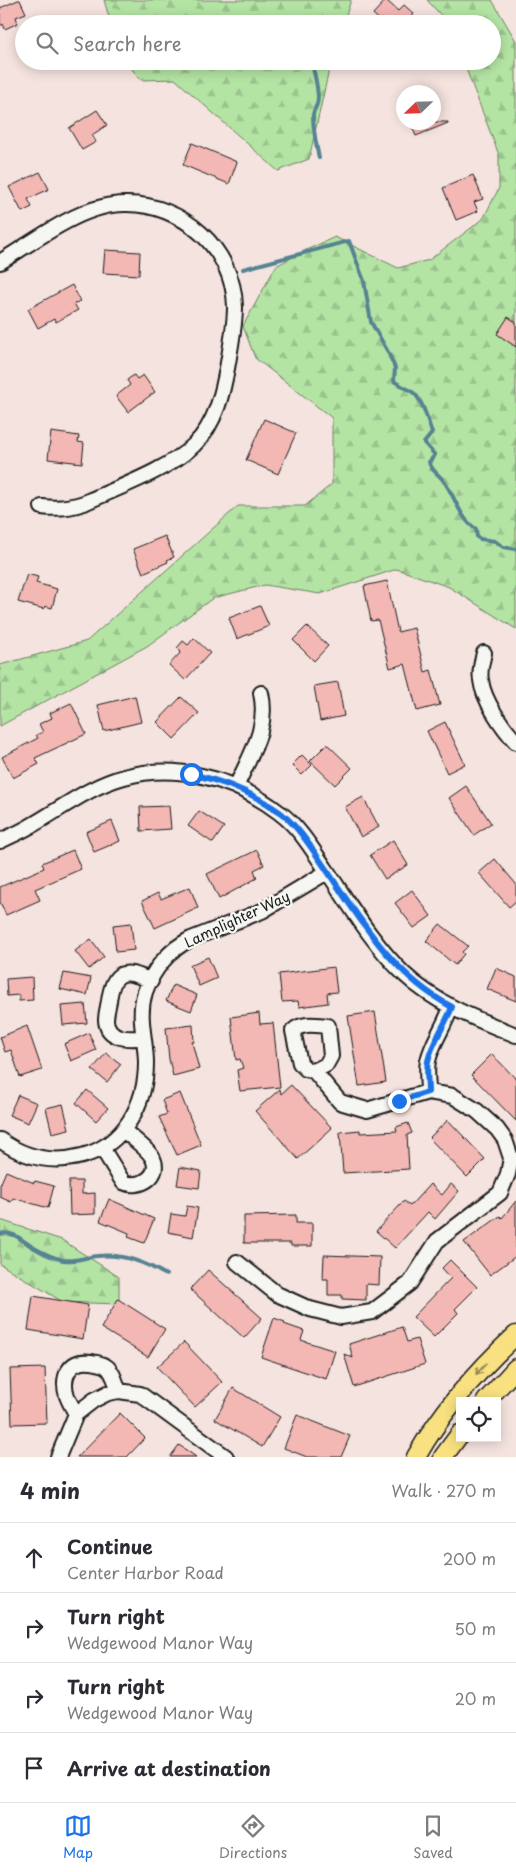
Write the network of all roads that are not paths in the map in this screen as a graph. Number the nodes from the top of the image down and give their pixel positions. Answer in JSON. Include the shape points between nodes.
{"nodes":[{"id":1,"x":0,"y":262,"type":"edge"},
{"id":2,"x":42,"y":507,"type":"dead end"},
{"id":3,"x":484,"y":653,"type":"dead end"},
{"id":4,"x":260,"y":693,"type":"dead end"},
{"id":5,"x":516,"y":742,"type":"edge"},
{"id":6,"x":236,"y":787,"type":"junction"},
{"id":7,"x":0,"y":841,"type":"edge"},
{"id":8,"x":327,"y":872,"type":"junction"},
{"id":9,"x":151,"y":981,"type":"junction"},
{"id":10,"x":452,"y":1007,"type":"junction"},
{"id":11,"x":516,"y":1035,"type":"edge"},
{"id":12,"x":143,"y":1037,"type":"junction"},
{"id":13,"x":314,"y":1070,"type":"dead end"},
{"id":14,"x":428,"y":1092,"type":"junction"},
{"id":15,"x":123,"y":1130,"type":"junction"},
{"id":16,"x":0,"y":1140,"type":"edge"},
{"id":17,"x":102,"y":1148,"type":"junction"},
{"id":18,"x":238,"y":1262,"type":"dead end"},
{"id":19,"x":516,"y":1335,"type":"edge"},
{"id":20,"x":516,"y":1368,"type":"edge"},
{"id":21,"x":120,"y":1391,"type":"junction"},
{"id":22,"x":490,"y":1397,"type":"edge"},
{"id":23,"x":76,"y":1414,"type":"junction"},
{"id":24,"x":456,"y":1439,"type":"edge"},
{"id":25,"x":58,"y":1457,"type":"edge"},
{"id":26,"x":226,"y":1457,"type":"edge"},
{"id":27,"x":416,"y":1457,"type":"edge"},
{"id":28,"x":443,"y":1457,"type":"edge"}],
"edges":[{"from":1,"to":2,"type":"street","via":[[89,211],[107,206],[143,205],[174,214],[206,237],[223,263],[235,305],[226,372],[218,404],[203,436],[180,457],[84,503],[71,508]]},
{"from":3,"to":5,"type":"street","via":[[480,680],[484,693]]},
{"from":4,"to":6,"type":"street","via":[[264,718],[261,731]]},
{"from":6,"to":7,"type":"street","via":[[214,778],[191,774],[161,772],[125,776],[85,792]]},
{"from":6,"to":8,"type":"street","via":[[280,813],[297,829]]},
{"from":8,"to":9,"type":"street","name":"Lamplighter Way","via":[[262,911],[180,944]]},
{"from":8,"to":10,"type":"street","via":[[387,956],[417,985]]},
{"from":9,"to":12,"type":"street","name":"Lamplighter Way","via":[[142,1008]]},
{"from":9,"to":12,"type":"street","via":[[129,973],[122,974],[112,982],[108,1003],[106,1020],[112,1033],[126,1039]]},
{"from":10,"to":11,"type":"street"},
{"from":10,"to":14,"type":"street","via":[[431,1048],[427,1063]]},
{"from":12,"to":15,"type":"street","name":"Lamplighter Way","via":[[146,1063],[143,1090],[139,1104]]},
{"from":13,"to":14,"type":"street","via":[[340,1102],[367,1110]]},
{"from":14,"to":18,"type":"street","via":[[453,1096],[477,1112],[498,1129],[512,1158],[500,1193],[437,1241],[410,1283],[372,1312],[341,1317],[310,1309],[277,1294]]},
{"from":15,"to":17,"type":"street","name":"Lamplighter Way"},
{"from":15,"to":17,"type":"street","via":[[152,1157],[154,1169],[147,1180],[136,1185],[123,1182]]},
{"from":16,"to":17,"type":"street","name":"Lamplighter Way","via":[[39,1159],[71,1159]]},
{"from":19,"to":27,"type":"main road","one_way":true,"via":[[460,1392]]},
{"from":20,"to":22,"type":"main road"},
{"from":21,"to":23,"type":"street","via":[[94,1400]]},
{"from":21,"to":23,"type":"street","via":[[109,1369],[102,1364],[83,1361],[74,1364],[65,1381],[67,1396]]},
{"from":21,"to":26,"type":"street","via":[[140,1394]]},
{"from":23,"to":25,"type":"street"},
{"from":24,"to":28,"type":"main road"}]}
